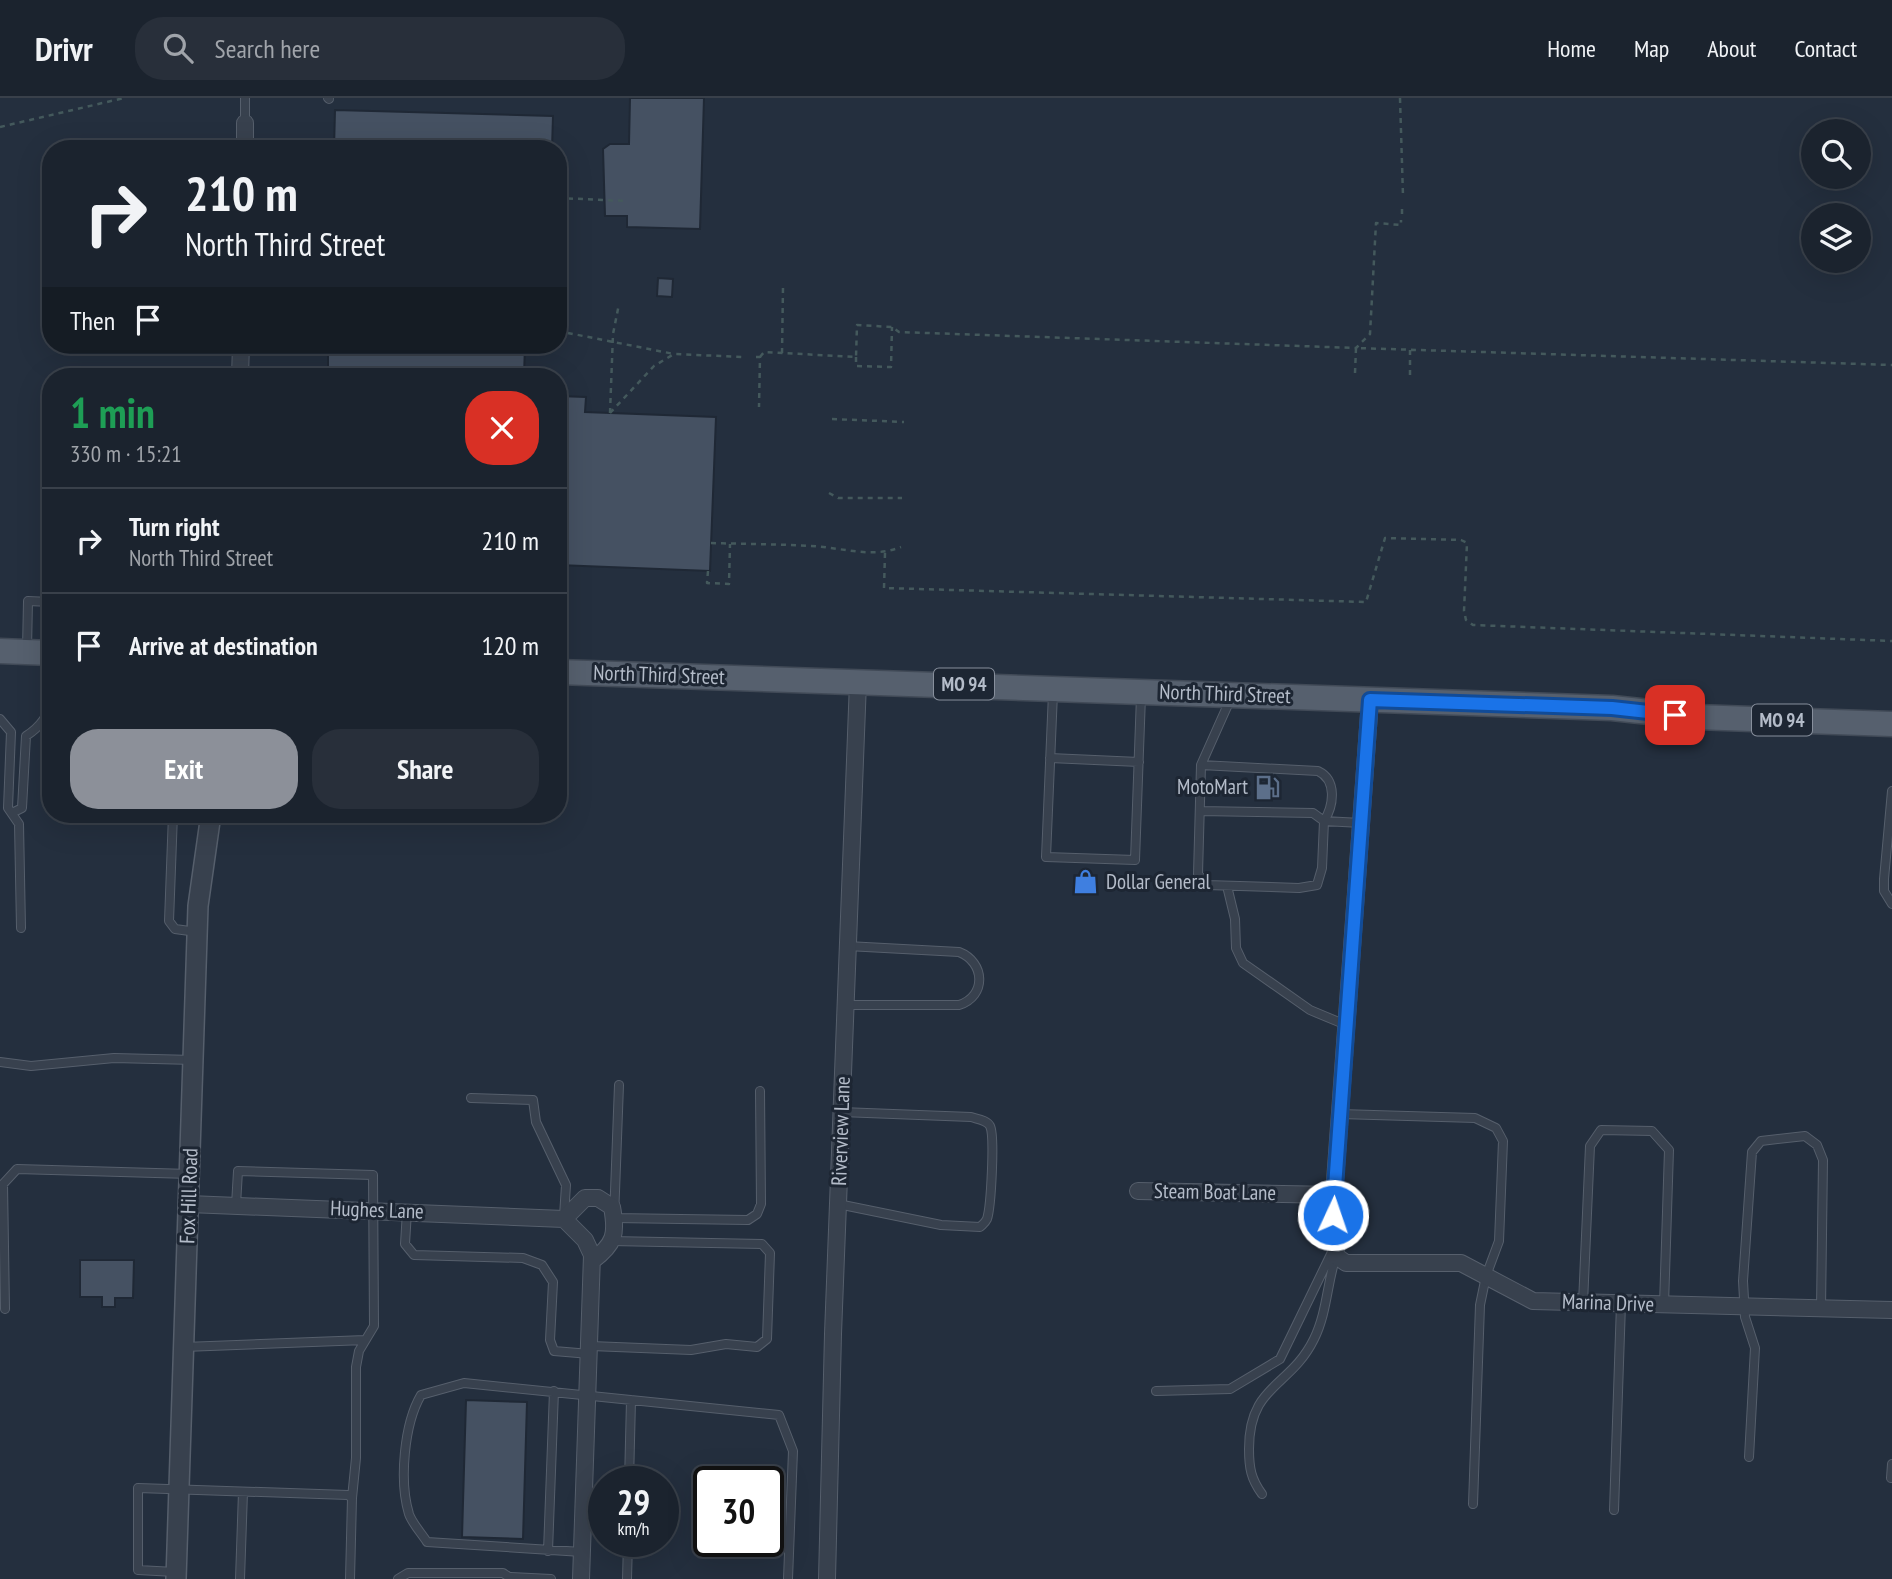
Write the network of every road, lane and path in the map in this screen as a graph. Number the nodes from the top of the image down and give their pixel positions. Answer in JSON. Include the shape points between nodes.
{"nodes":[{"id":1,"x":124,"y":98,"type":"edge"},
{"id":2,"x":245,"y":98,"type":"edge"},
{"id":3,"x":1400,"y":98,"type":"edge"},
{"id":4,"x":245,"y":123,"type":"joint"},
{"id":5,"x":0,"y":127,"type":"edge"},
{"id":6,"x":245,"y":140,"type":"edge"},
{"id":7,"x":1403,"y":196,"type":"dead end"},
{"id":8,"x":567,"y":198,"type":"edge"},
{"id":9,"x":627,"y":201,"type":"dead end"},
{"id":10,"x":1402,"y":206,"type":"dead end"},
{"id":11,"x":1402,"y":214,"type":"dead end"},
{"id":12,"x":1401,"y":219,"type":"dead end"},
{"id":13,"x":783,"y":287,"type":"dead end"},
{"id":14,"x":619,"y":304,"type":"dead end"},
{"id":15,"x":892,"y":327,"type":"junction"},
{"id":16,"x":567,"y":333,"type":"edge"},
{"id":17,"x":613,"y":343,"type":"junction"},
{"id":18,"x":1356,"y":348,"type":"junction"},
{"id":19,"x":1410,"y":349,"type":"junction"},
{"id":20,"x":782,"y":353,"type":"junction"},
{"id":21,"x":674,"y":354,"type":"junction"},
{"id":22,"x":744,"y":357,"type":"dead end"},
{"id":23,"x":856,"y":357,"type":"junction"},
{"id":24,"x":1892,"y":365,"type":"edge"},
{"id":25,"x":1355,"y":373,"type":"dead end"},
{"id":26,"x":1410,"y":375,"type":"dead end"},
{"id":27,"x":759,"y":407,"type":"dead end"},
{"id":28,"x":832,"y":419,"type":"dead end"},
{"id":29,"x":904,"y":422,"type":"dead end"},
{"id":30,"x":829,"y":493,"type":"dead end"},
{"id":31,"x":902,"y":498,"type":"dead end"},
{"id":32,"x":711,"y":542,"type":"dead end"},
{"id":33,"x":730,"y":544,"type":"junction"},
{"id":34,"x":901,"y":547,"type":"dead end"},
{"id":35,"x":886,"y":553,"type":"junction"},
{"id":36,"x":708,"y":571,"type":"dead end"},
{"id":37,"x":42,"y":602,"type":"edge"},
{"id":38,"x":1892,"y":641,"type":"edge"},
{"id":39,"x":0,"y":651,"type":"edge"},
{"id":40,"x":39,"y":653,"type":"edge"},
{"id":41,"x":567,"y":671,"type":"edge"},
{"id":42,"x":858,"y":682,"type":"junction"},
{"id":43,"x":1053,"y":686,"type":"junction"},
{"id":44,"x":1141,"y":690,"type":"junction"},
{"id":45,"x":1232,"y":694,"type":"junction"},
{"id":46,"x":1370,"y":700,"type":"junction"},
{"id":47,"x":0,"y":719,"type":"edge"},
{"id":48,"x":42,"y":722,"type":"edge"},
{"id":49,"x":1892,"y":724,"type":"edge"},
{"id":50,"x":1050,"y":758,"type":"junction"},
{"id":51,"x":1139,"y":762,"type":"junction"},
{"id":52,"x":1201,"y":765,"type":"junction"},
{"id":53,"x":1892,"y":791,"type":"edge"},
{"id":54,"x":1200,"y":811,"type":"junction"},
{"id":55,"x":14,"y":812,"type":"junction"},
{"id":56,"x":1324,"y":821,"type":"junction"},
{"id":57,"x":173,"y":823,"type":"edge"},
{"id":58,"x":209,"y":823,"type":"edge"},
{"id":59,"x":1361,"y":823,"type":"junction"},
{"id":60,"x":1227,"y":886,"type":"junction"},
{"id":61,"x":1892,"y":904,"type":"edge"},
{"id":62,"x":21,"y":928,"type":"dead end"},
{"id":63,"x":197,"y":932,"type":"junction"},
{"id":64,"x":848,"y":946,"type":"junction"},
{"id":65,"x":845,"y":1005,"type":"junction"},
{"id":66,"x":1346,"y":1025,"type":"junction"},
{"id":67,"x":194,"y":1060,"type":"junction"},
{"id":68,"x":0,"y":1062,"type":"edge"},
{"id":69,"x":619,"y":1085,"type":"dead end"},
{"id":70,"x":760,"y":1091,"type":"dead end"},
{"id":71,"x":471,"y":1098,"type":"dead end"},
{"id":72,"x":841,"y":1112,"type":"junction"},
{"id":73,"x":1340,"y":1114,"type":"junction"},
{"id":74,"x":190,"y":1174,"type":"junction"},
{"id":75,"x":1138,"y":1191,"type":"dead end"},
{"id":76,"x":1334,"y":1195,"type":"junction"},
{"id":77,"x":189,"y":1204,"type":"junction"},
{"id":78,"x":838,"y":1204,"type":"junction"},
{"id":79,"x":236,"y":1205,"type":"junction"},
{"id":80,"x":373,"y":1210,"type":"junction"},
{"id":81,"x":407,"y":1211,"type":"junction"},
{"id":82,"x":614,"y":1218,"type":"junction"},
{"id":83,"x":564,"y":1219,"type":"junction"},
{"id":84,"x":611,"y":1241,"type":"junction"},
{"id":85,"x":1335,"y":1252,"type":"junction"},
{"id":86,"x":592,"y":1261,"type":"junction"},
{"id":87,"x":1486,"y":1276,"type":"junction"},
{"id":88,"x":1583,"y":1303,"type":"junction"},
{"id":89,"x":1621,"y":1304,"type":"junction"},
{"id":90,"x":1664,"y":1305,"type":"junction"},
{"id":91,"x":1743,"y":1307,"type":"junction"},
{"id":92,"x":1821,"y":1308,"type":"junction"},
{"id":93,"x":5,"y":1309,"type":"dead end"},
{"id":94,"x":1892,"y":1310,"type":"edge"},
{"id":95,"x":365,"y":1340,"type":"junction"},
{"id":96,"x":184,"y":1347,"type":"junction"},
{"id":97,"x":591,"y":1350,"type":"junction"},
{"id":98,"x":554,"y":1391,"type":"junction"},
{"id":99,"x":1156,"y":1391,"type":"dead end"},
{"id":100,"x":589,"y":1396,"type":"junction"},
{"id":101,"x":631,"y":1401,"type":"junction"},
{"id":102,"x":1749,"y":1457,"type":"dead end"},
{"id":103,"x":1892,"y":1464,"type":"edge"},
{"id":104,"x":629,"y":1466,"type":"edge"},
{"id":105,"x":1891,"y":1478,"type":"edge"},
{"id":106,"x":179,"y":1490,"type":"junction"},
{"id":107,"x":243,"y":1492,"type":"junction"},
{"id":108,"x":1262,"y":1494,"type":"dead end"},
{"id":109,"x":352,"y":1498,"type":"junction"},
{"id":110,"x":1473,"y":1504,"type":"dead end"},
{"id":111,"x":1614,"y":1510,"type":"dead end"},
{"id":112,"x":548,"y":1551,"type":"junction"},
{"id":113,"x":582,"y":1552,"type":"junction"},
{"id":114,"x":628,"y":1557,"type":"edge"},
{"id":115,"x":176,"y":1575,"type":"edge"},
{"id":116,"x":512,"y":1578,"type":"edge"},
{"id":117,"x":240,"y":1579,"type":"edge"},
{"id":118,"x":349,"y":1579,"type":"edge"},
{"id":119,"x":398,"y":1579,"type":"edge"},
{"id":120,"x":551,"y":1579,"type":"edge"},
{"id":121,"x":581,"y":1579,"type":"edge"},
{"id":122,"x":627,"y":1579,"type":"edge"},
{"id":123,"x":788,"y":1579,"type":"edge"},
{"id":124,"x":827,"y":1579,"type":"edge"}],
"edges":[{"from":1,"to":5,"type":"path"},
{"from":2,"to":4,"type":"lane"},
{"from":3,"to":7,"type":"path"},
{"from":4,"to":6,"type":"street"},
{"from":8,"to":9,"type":"path"},
{"from":10,"to":11,"type":"path"},
{"from":12,"to":18,"type":"path","via":[[1401,225],[1376,223],[1370,334]]},
{"from":13,"to":20,"type":"path"},
{"from":14,"to":17,"type":"path"},
{"from":15,"to":18,"type":"path","via":[[899,332]]},
{"from":15,"to":23,"type":"path","via":[[857,325]]},
{"from":15,"to":23,"type":"path","via":[[891,367],[856,366]]},
{"from":16,"to":17,"type":"path"},
{"from":17,"to":21,"type":"path"},
{"from":17,"to":21,"type":"path","via":[[611,413],[654,366]]},
{"from":18,"to":19,"type":"path"},
{"from":18,"to":25,"type":"path"},
{"from":19,"to":24,"type":"path"},
{"from":19,"to":26,"type":"path"},
{"from":20,"to":23,"type":"path"},
{"from":20,"to":27,"type":"path","via":[[764,352],[758,357]]},
{"from":21,"to":22,"type":"path"},
{"from":28,"to":29,"type":"path"},
{"from":30,"to":31,"type":"path","via":[[838,498]]},
{"from":32,"to":33,"type":"path"},
{"from":33,"to":35,"type":"path"},
{"from":33,"to":36,"type":"path","via":[[729,584],[708,583]]},
{"from":34,"to":35,"type":"path"},
{"from":35,"to":38,"type":"path","via":[[884,588],[1366,602],[1385,538],[1461,540],[1467,543],[1464,611],[1473,625]]},
{"from":37,"to":40,"type":"lane","via":[[28,601]]},
{"from":39,"to":40,"type":"main road"},
{"from":41,"to":42,"type":"main road","name":"North Third Street","number":"MO 94"},
{"from":42,"to":43,"type":"main road","name":"North Third Street","number":"MO 94"},
{"from":42,"to":64,"type":"street","name":"Riverview Lane"},
{"from":43,"to":44,"type":"main road","name":"North Third Street","number":"MO 94"},
{"from":43,"to":50,"type":"lane"},
{"from":44,"to":45,"type":"main road","name":"North Third Street","number":"MO 94"},
{"from":44,"to":51,"type":"lane"},
{"from":45,"to":46,"type":"main road","name":"North Third Street","number":"MO 94"},
{"from":45,"to":52,"type":"lane"},
{"from":46,"to":49,"type":"main road","name":"North Third Street","number":"MO 94"},
{"from":46,"to":59,"type":"street"},
{"from":47,"to":55,"type":"lane","via":[[11,732],[8,808]]},
{"from":48,"to":55,"type":"lane","via":[[26,736],[22,808]]},
{"from":50,"to":51,"type":"lane"},
{"from":50,"to":51,"type":"lane","via":[[1046,857],[1135,860]]},
{"from":52,"to":54,"type":"lane"},
{"from":52,"to":56,"type":"lane","via":[[1326,774],[1331,810]]},
{"from":53,"to":61,"type":"lane","via":[[1884,879],[1884,891]]},
{"from":54,"to":56,"type":"lane","via":[[1313,813]]},
{"from":54,"to":60,"type":"lane","via":[[1198,874],[1208,885]]},
{"from":55,"to":62,"type":"lane","via":[[19,824]]},
{"from":56,"to":59,"type":"lane"},
{"from":56,"to":60,"type":"lane","via":[[1317,885]]},
{"from":57,"to":63,"type":"lane","via":[[169,921],[174,929]]},
{"from":58,"to":63,"type":"street","name":"Fox Hill Road"},
{"from":59,"to":66,"type":"street"},
{"from":60,"to":66,"type":"lane","via":[[1236,919],[1236,948],[1243,963],[1310,1010]]},
{"from":63,"to":67,"type":"street","name":"Fox Hill Road"},
{"from":64,"to":65,"type":"street","name":"Riverview Lane"},
{"from":64,"to":65,"type":"lane","via":[[959,952],[971,957],[979,970],[979,990],[971,1001],[959,1005]]},
{"from":65,"to":72,"type":"street","name":"Riverview Lane"},
{"from":66,"to":73,"type":"street"},
{"from":67,"to":68,"type":"lane","via":[[114,1058],[31,1066]]},
{"from":67,"to":74,"type":"street","name":"Fox Hill Road"},
{"from":69,"to":82,"type":"lane"},
{"from":70,"to":82,"type":"lane","via":[[761,1204],[757,1214],[748,1220]]},
{"from":71,"to":83,"type":"lane","via":[[533,1100],[536,1122],[566,1185]]},
{"from":72,"to":78,"type":"street","name":"Riverview Lane"},
{"from":72,"to":78,"type":"lane","via":[[971,1117],[986,1122],[991,1128],[990,1168],[986,1221],[980,1227],[927,1222]]},
{"from":73,"to":76,"type":"street"},
{"from":73,"to":87,"type":"lane","via":[[1475,1118],[1496,1128],[1503,1141],[1499,1241]]},
{"from":74,"to":77,"type":"street","name":"Fox Hill Road"},
{"from":74,"to":93,"type":"lane","via":[[17,1169],[3,1184]]},
{"from":75,"to":76,"type":"street","name":"Steam Boat Lane"},
{"from":76,"to":85,"type":"street"},
{"from":77,"to":79,"type":"street","name":"Hughes Lane"},
{"from":77,"to":96,"type":"street","name":"Fox Hill Road"},
{"from":78,"to":124,"type":"street","name":"Riverview Lane"},
{"from":79,"to":80,"type":"street","name":"Hughes Lane"},
{"from":79,"to":80,"type":"lane","via":[[238,1171],[373,1175]]},
{"from":80,"to":81,"type":"street","name":"Hughes Lane"},
{"from":80,"to":95,"type":"lane","via":[[374,1326]]},
{"from":81,"to":83,"type":"street","name":"Hughes Lane"},
{"from":81,"to":97,"type":"lane","via":[[405,1244],[414,1255],[523,1258],[542,1265],[552,1282],[550,1340],[554,1351]]},
{"from":82,"to":83,"type":"street","via":[[612,1207],[598,1198],[585,1198]]},
{"from":82,"to":84,"type":"street","via":[[616,1232]]},
{"from":83,"to":86,"type":"street","via":[[585,1240]]},
{"from":84,"to":86,"type":"street"},
{"from":84,"to":97,"type":"lane","via":[[762,1244],[770,1253],[767,1339],[757,1347],[726,1344],[691,1350]]},
{"from":85,"to":87,"type":"street","name":"Marina Drive","via":[[1346,1263],[1461,1263]]},
{"from":85,"to":99,"type":"lane","via":[[1280,1359],[1230,1389]]},
{"from":85,"to":108,"type":"lane","via":[[1314,1338],[1291,1370],[1263,1396],[1252,1417],[1252,1481]]},
{"from":86,"to":97,"type":"street"},
{"from":87,"to":88,"type":"street","name":"Marina Drive","via":[[1533,1301]]},
{"from":87,"to":110,"type":"lane","via":[[1480,1305]]},
{"from":88,"to":89,"type":"street","name":"Marina Drive"},
{"from":88,"to":90,"type":"lane","via":[[1590,1146],[1601,1130],[1652,1130],[1669,1150]]},
{"from":89,"to":90,"type":"street","name":"Marina Drive"},
{"from":89,"to":111,"type":"lane"},
{"from":90,"to":91,"type":"street","name":"Marina Drive"},
{"from":91,"to":92,"type":"street","name":"Marina Drive"},
{"from":91,"to":92,"type":"lane","via":[[1752,1152],[1761,1141],[1805,1136],[1817,1145],[1823,1160]]},
{"from":91,"to":102,"type":"lane","via":[[1755,1348]]},
{"from":92,"to":94,"type":"street","name":"Marina Drive"},
{"from":95,"to":96,"type":"lane"},
{"from":95,"to":109,"type":"lane","via":[[356,1367]]},
{"from":96,"to":106,"type":"street","name":"Fox Hill Road"},
{"from":97,"to":100,"type":"street"},
{"from":98,"to":100,"type":"lane"},
{"from":98,"to":112,"type":"lane"},
{"from":98,"to":112,"type":"lane","via":[[464,1383],[421,1395],[412,1410],[404,1465],[409,1515],[427,1542]]},
{"from":100,"to":101,"type":"lane"},
{"from":100,"to":113,"type":"street"},
{"from":101,"to":104,"type":"lane"},
{"from":101,"to":123,"type":"lane","via":[[779,1415],[793,1451]]},
{"from":103,"to":105,"type":"lane"},
{"from":106,"to":107,"type":"lane"},
{"from":106,"to":115,"type":"street","name":"Fox Hill Road"},
{"from":106,"to":115,"type":"lane","via":[[138,1488],[138,1570]]},
{"from":107,"to":109,"type":"lane"},
{"from":107,"to":117,"type":"lane"},
{"from":109,"to":118,"type":"lane"},
{"from":112,"to":113,"type":"lane"},
{"from":113,"to":121,"type":"street"},
{"from":114,"to":122,"type":"lane"},
{"from":116,"to":119,"type":"lane","via":[[503,1573],[408,1573]]},
{"from":116,"to":120,"type":"lane"}]}
